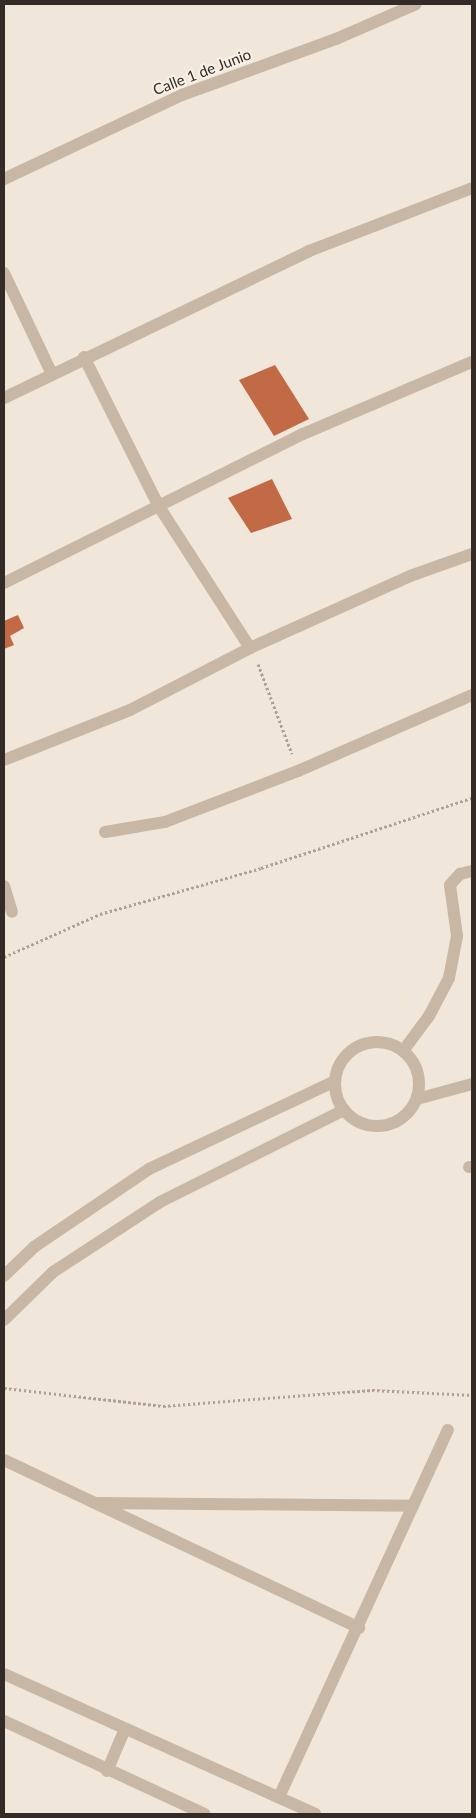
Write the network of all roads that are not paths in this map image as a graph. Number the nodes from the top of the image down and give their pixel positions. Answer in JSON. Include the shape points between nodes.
{"nodes":[{"id":1,"x":416,"y":4,"type":"edge"},
{"id":2,"x":4,"y":179,"type":"edge"},
{"id":3,"x":472,"y":188,"type":"edge"},
{"id":4,"x":4,"y":273,"type":"edge"},
{"id":5,"x":84,"y":357,"type":"junction"},
{"id":6,"x":472,"y":362,"type":"edge"},
{"id":7,"x":51,"y":372,"type":"junction"},
{"id":8,"x":4,"y":398,"type":"edge"},
{"id":9,"x":158,"y":505,"type":"junction"},
{"id":10,"x":472,"y":554,"type":"edge"},
{"id":11,"x":4,"y":583,"type":"edge"},
{"id":12,"x":250,"y":648,"type":"junction"},
{"id":13,"x":472,"y":695,"type":"edge"},
{"id":14,"x":4,"y":760,"type":"edge"},
{"id":15,"x":104,"y":832,"type":"dead end"},
{"id":16,"x":472,"y":871,"type":"edge"},
{"id":17,"x":4,"y":886,"type":"edge"},
{"id":18,"x":12,"y":912,"type":"dead end"},
{"id":19,"x":403,"y":1051,"type":"junction"},
{"id":20,"x":334,"y":1081,"type":"junction"},
{"id":21,"x":472,"y":1084,"type":"edge"},
{"id":22,"x":417,"y":1099,"type":"junction"},
{"id":23,"x":344,"y":1110,"type":"junction"},
{"id":24,"x":4,"y":1276,"type":"edge"},
{"id":25,"x":4,"y":1320,"type":"edge"},
{"id":26,"x":448,"y":1430,"type":"dead end"},
{"id":27,"x":4,"y":1460,"type":"edge"},
{"id":28,"x":94,"y":1503,"type":"junction"},
{"id":29,"x":414,"y":1506,"type":"junction"},
{"id":30,"x":359,"y":1628,"type":"junction"},
{"id":31,"x":4,"y":1674,"type":"edge"},
{"id":32,"x":4,"y":1721,"type":"edge"},
{"id":33,"x":125,"y":1729,"type":"junction"},
{"id":34,"x":107,"y":1771,"type":"junction"},
{"id":35,"x":279,"y":1797,"type":"junction"},
{"id":36,"x":204,"y":1814,"type":"edge"},
{"id":37,"x":315,"y":1814,"type":"edge"}],
"edges":[{"from":1,"to":2,"type":"street","name":"Calle 1 de Junio","via":[[336,39],[182,95]]},
{"from":3,"to":5,"type":"street","via":[[309,251]]},
{"from":4,"to":7,"type":"street"},
{"from":5,"to":7,"type":"street"},
{"from":5,"to":9,"type":"street"},
{"from":6,"to":9,"type":"street","via":[[303,434]]},
{"from":7,"to":8,"type":"street"},
{"from":9,"to":11,"type":"street"},
{"from":9,"to":12,"type":"street"},
{"from":10,"to":12,"type":"street","via":[[410,576]]},
{"from":12,"to":14,"type":"street","via":[[130,710]]},
{"from":13,"to":15,"type":"street","via":[[298,771],[165,822]]},
{"from":16,"to":19,"type":"street","via":[[460,874],[450,884],[457,936],[449,978],[429,1016]]},
{"from":17,"to":18,"type":"street"},
{"from":19,"to":20,"type":"street","via":[[386,1042],[362,1044],[343,1059]]},
{"from":19,"to":22,"type":"street","via":[[419,1075]]},
{"from":20,"to":23,"type":"street"},
{"from":20,"to":24,"type":"street","via":[[149,1169],[34,1247]]},
{"from":21,"to":22,"type":"street"},
{"from":22,"to":23,"type":"street","via":[[403,1118],[380,1127],[357,1122]]},
{"from":23,"to":25,"type":"street","via":[[160,1202],[53,1272]]},
{"from":26,"to":29,"type":"street"},
{"from":27,"to":28,"type":"street"},
{"from":28,"to":29,"type":"street"},
{"from":28,"to":30,"type":"street"},
{"from":29,"to":30,"type":"street"},
{"from":30,"to":35,"type":"street"},
{"from":31,"to":33,"type":"street"},
{"from":32,"to":34,"type":"street"},
{"from":33,"to":34,"type":"street"},
{"from":33,"to":35,"type":"street"},
{"from":34,"to":36,"type":"street"},
{"from":35,"to":37,"type":"street"}]}
